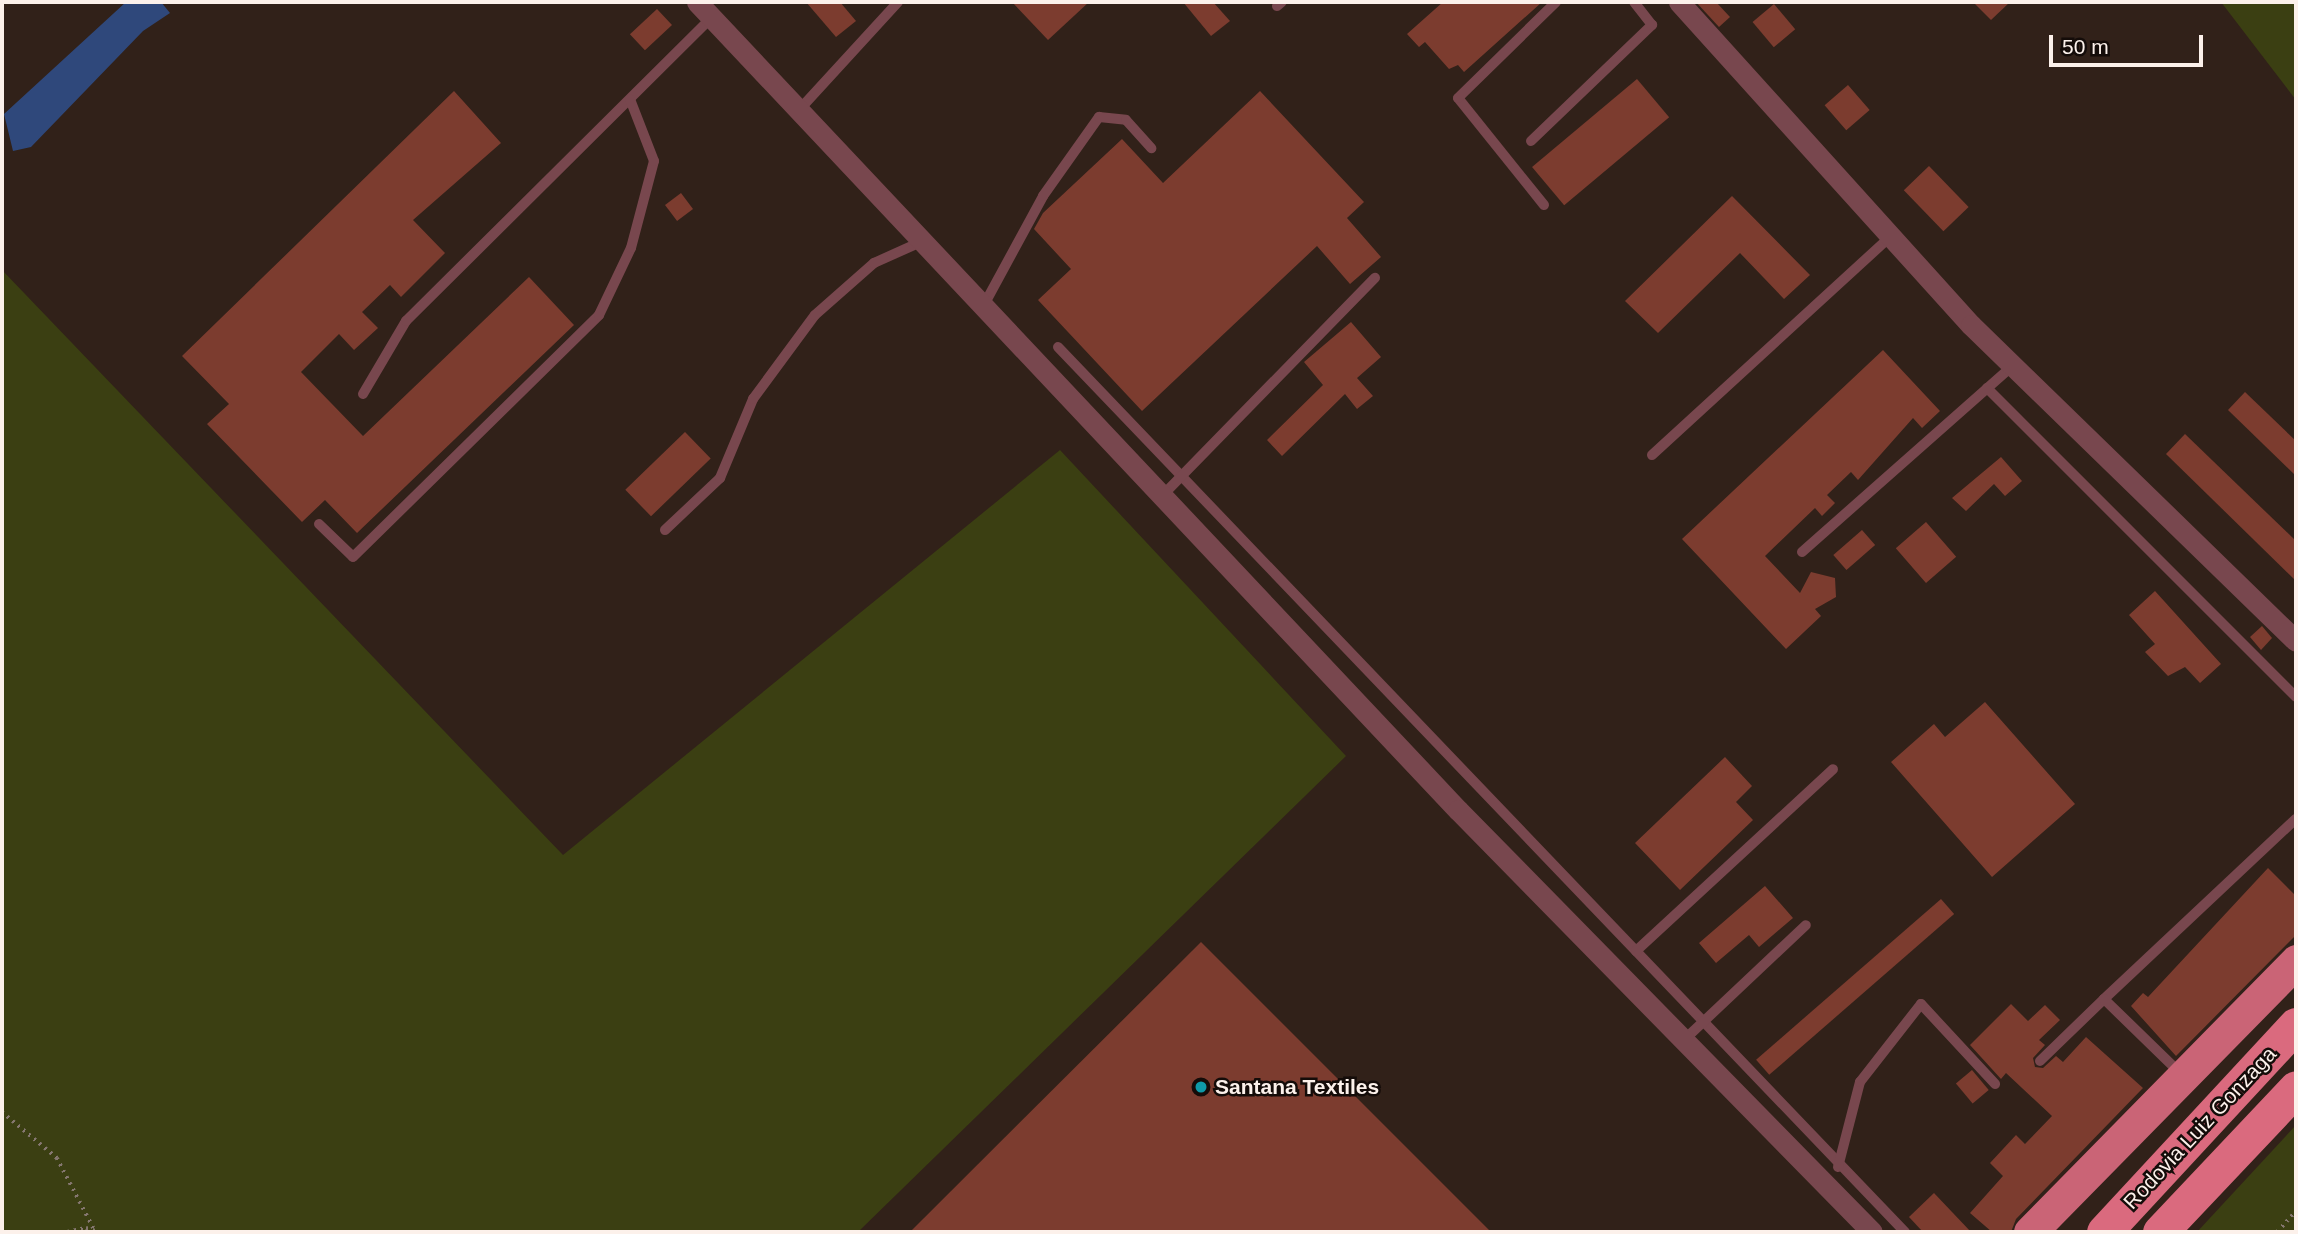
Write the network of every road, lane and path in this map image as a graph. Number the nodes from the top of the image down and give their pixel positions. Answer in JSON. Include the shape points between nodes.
{"nodes":[{"id":1,"x":697,"y":2,"type":"edge"},
{"id":2,"x":898,"y":2,"type":"edge"},
{"id":3,"x":1556,"y":2,"type":"edge"},
{"id":4,"x":1634,"y":2,"type":"edge"},
{"id":5,"x":1679,"y":2,"type":"edge"},
{"id":6,"x":712,"y":17,"type":"junction"},
{"id":7,"x":630,"y":99,"type":"junction"},
{"id":8,"x":800,"y":109,"type":"junction"},
{"id":9,"x":1531,"y":141,"type":"dead end"},
{"id":10,"x":1151,"y":148,"type":"dead end"},
{"id":11,"x":1544,"y":205,"type":"dead end"},
{"id":12,"x":1891,"y":236,"type":"junction"},
{"id":13,"x":925,"y":240,"type":"junction"},
{"id":14,"x":1375,"y":278,"type":"dead end"},
{"id":15,"x":985,"y":303,"type":"junction"},
{"id":16,"x":1058,"y":347,"type":"dead end"},
{"id":17,"x":2013,"y":365,"type":"junction"},
{"id":18,"x":1987,"y":388,"type":"junction"},
{"id":19,"x":363,"y":394,"type":"dead end"},
{"id":20,"x":1652,"y":455,"type":"dead end"},
{"id":21,"x":1183,"y":474,"type":"junction"},
{"id":22,"x":1162,"y":496,"type":"junction"},
{"id":23,"x":319,"y":524,"type":"dead end"},
{"id":24,"x":666,"y":530,"type":"dead end"},
{"id":25,"x":1802,"y":552,"type":"dead end"},
{"id":26,"x":2296,"y":642,"type":"edge"},
{"id":27,"x":2296,"y":696,"type":"edge"},
{"id":28,"x":1833,"y":769,"type":"dead end"},
{"id":29,"x":2296,"y":819,"type":"edge"},
{"id":30,"x":1806,"y":925,"type":"dead end"},
{"id":31,"x":1636,"y":951,"type":"junction"},
{"id":32,"x":2296,"y":961,"type":"edge"},
{"id":33,"x":2105,"y":999,"type":"junction"},
{"id":34,"x":1701,"y":1024,"type":"junction"},
{"id":35,"x":2296,"y":1025,"type":"edge"},
{"id":36,"x":1685,"y":1039,"type":"junction"},
{"id":37,"x":2040,"y":1062,"type":"dead end"},
{"id":38,"x":2183,"y":1076,"type":"junction"},
{"id":39,"x":1995,"y":1084,"type":"dead end"},
{"id":40,"x":2296,"y":1088,"type":"edge"},
{"id":41,"x":2,"y":1112,"type":"edge"},
{"id":42,"x":1838,"y":1167,"type":"junction"},
{"id":43,"x":2296,"y":1211,"type":"edge"},
{"id":44,"x":97,"y":1231,"type":"edge"},
{"id":45,"x":67,"y":1232,"type":"edge"},
{"id":46,"x":1872,"y":1232,"type":"edge"},
{"id":47,"x":1905,"y":1232,"type":"edge"},
{"id":48,"x":2030,"y":1232,"type":"edge"},
{"id":49,"x":2104,"y":1232,"type":"edge"},
{"id":50,"x":2160,"y":1232,"type":"edge"},
{"id":51,"x":2277,"y":1232,"type":"edge"}],
"edges":[{"from":1,"to":6,"type":"street"},
{"from":2,"to":8,"type":"lane"},
{"from":3,"to":11,"type":"lane","via":[[1458,98]]},
{"from":4,"to":9,"type":"lane","via":[[1653,26]]},
{"from":5,"to":12,"type":"street"},
{"from":6,"to":7,"type":"lane"},
{"from":6,"to":8,"type":"street"},
{"from":7,"to":19,"type":"lane","via":[[406,321]]},
{"from":7,"to":23,"type":"lane","via":[[654,161],[631,248],[599,315],[353,557]]},
{"from":8,"to":13,"type":"street"},
{"from":10,"to":15,"type":"lane","via":[[1126,120],[1099,117],[1043,196]]},
{"from":12,"to":17,"type":"street"},
{"from":12,"to":20,"type":"lane"},
{"from":13,"to":15,"type":"street"},
{"from":13,"to":24,"type":"lane","via":[[874,263],[815,315],[753,398],[720,478]]},
{"from":14,"to":21,"type":"lane"},
{"from":15,"to":22,"type":"street"},
{"from":16,"to":21,"type":"lane"},
{"from":17,"to":18,"type":"lane"},
{"from":17,"to":26,"type":"street"},
{"from":18,"to":25,"type":"lane"},
{"from":18,"to":27,"type":"lane"},
{"from":21,"to":22,"type":"lane"},
{"from":21,"to":31,"type":"lane"},
{"from":22,"to":36,"type":"street","via":[[1458,810]]},
{"from":28,"to":31,"type":"lane"},
{"from":29,"to":33,"type":"lane"},
{"from":30,"to":34,"type":"lane"},
{"from":31,"to":34,"type":"lane"},
{"from":32,"to":38,"type":"main road"},
{"from":33,"to":37,"type":"lane"},
{"from":33,"to":38,"type":"lane"},
{"from":34,"to":36,"type":"lane"},
{"from":34,"to":42,"type":"lane"},
{"from":35,"to":49,"type":"highway","name":"Rodovia Luiz Gonzaga"},
{"from":36,"to":46,"type":"street"},
{"from":38,"to":48,"type":"main road"},
{"from":39,"to":42,"type":"lane","via":[[1921,1004],[1860,1082]]},
{"from":40,"to":50,"type":"highway","name":"Rodovia Luiz Gonzaga"},
{"from":41,"to":44,"type":"path","via":[[57,1158]]},
{"from":42,"to":47,"type":"lane"},
{"from":43,"to":51,"type":"path"},
{"from":44,"to":45,"type":"path"}]}
